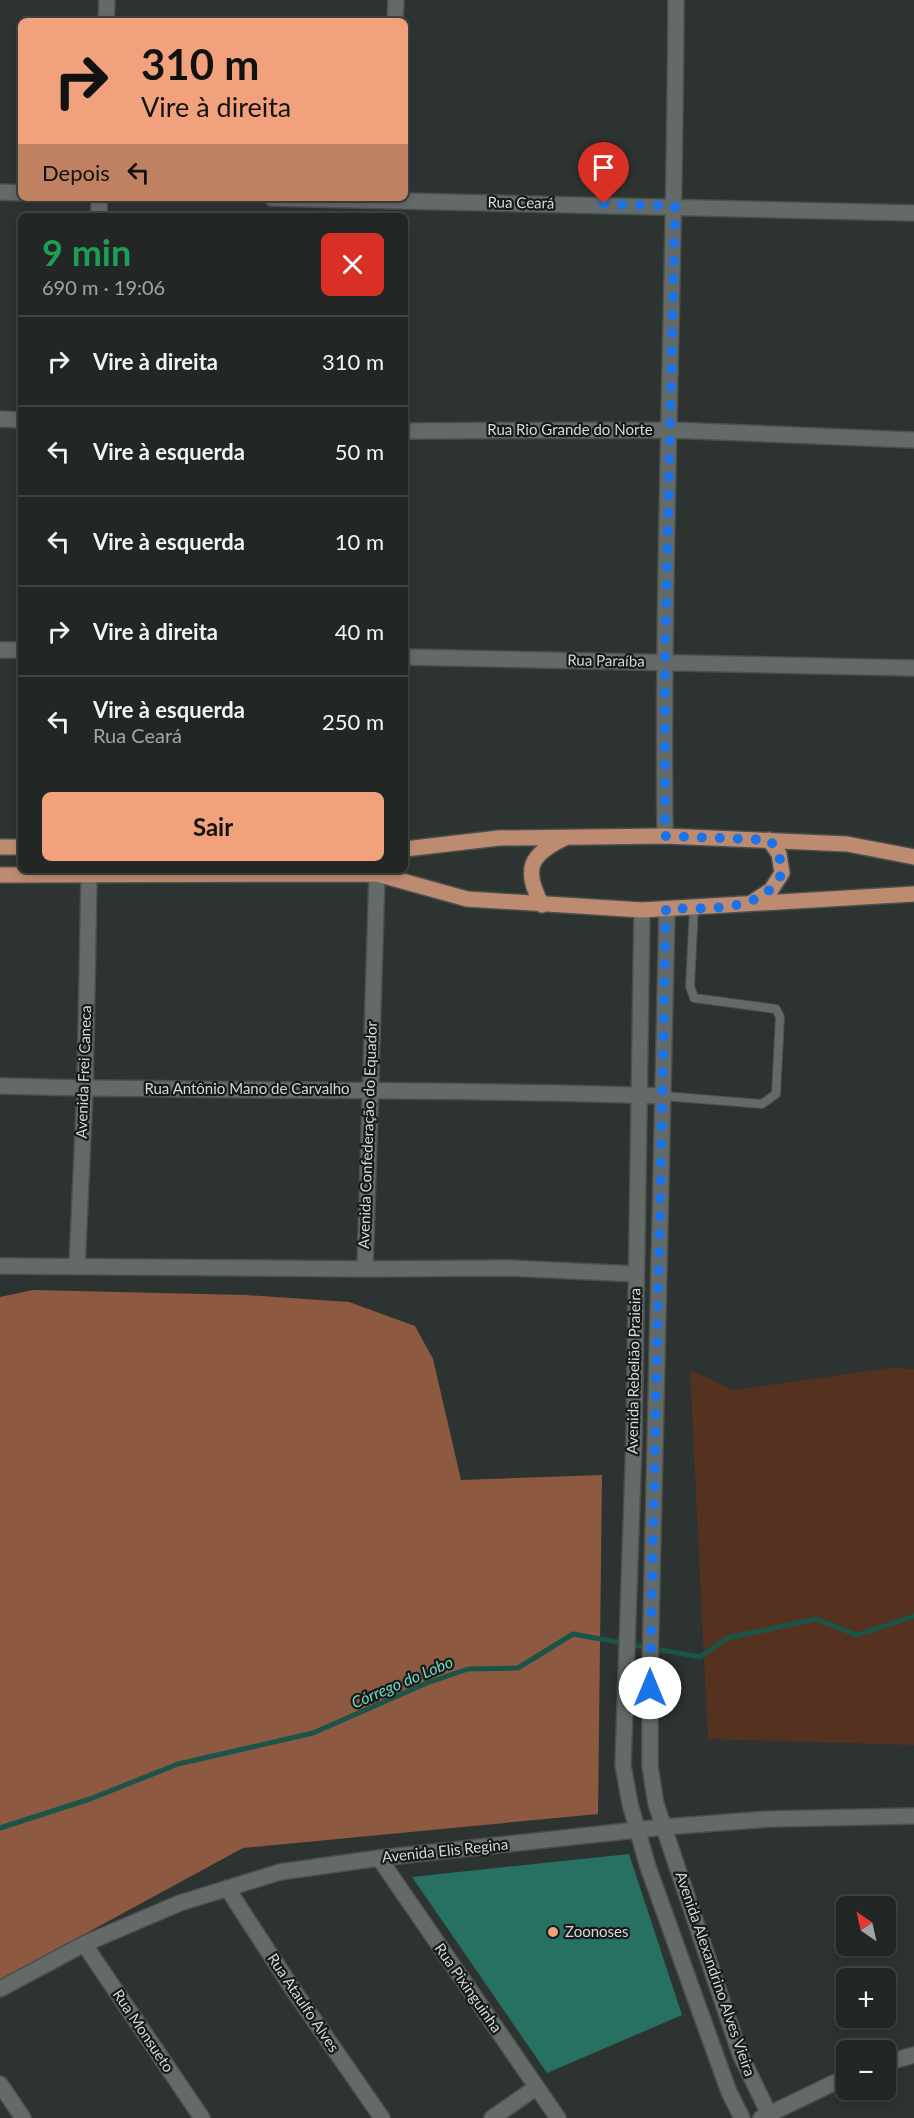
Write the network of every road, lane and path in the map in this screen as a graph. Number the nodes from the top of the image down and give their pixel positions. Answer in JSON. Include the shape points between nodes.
{"nodes":[{"id":1,"x":107,"y":0,"type":"edge"},
{"id":2,"x":396,"y":0,"type":"edge"},
{"id":3,"x":676,"y":0,"type":"edge"},
{"id":4,"x":106,"y":18,"type":"edge"},
{"id":5,"x":395,"y":18,"type":"edge"},
{"id":6,"x":0,"y":192,"type":"edge"},
{"id":7,"x":18,"y":193,"type":"edge"},
{"id":8,"x":408,"y":199,"type":"edge"},
{"id":9,"x":675,"y":206,"type":"junction"},
{"id":10,"x":914,"y":213,"type":"edge"},
{"id":11,"x":0,"y":419,"type":"edge"},
{"id":12,"x":18,"y":420,"type":"edge"},
{"id":13,"x":670,"y":430,"type":"junction"},
{"id":14,"x":408,"y":431,"type":"edge"},
{"id":15,"x":914,"y":440,"type":"edge"},
{"id":16,"x":0,"y":650,"type":"edge"},
{"id":17,"x":18,"y":650,"type":"edge"},
{"id":18,"x":408,"y":657,"type":"edge"},
{"id":19,"x":665,"y":662,"type":"junction"},
{"id":20,"x":914,"y":668,"type":"edge"},
{"id":21,"x":568,"y":836,"type":"junction"},
{"id":22,"x":665,"y":836,"type":"junction"},
{"id":23,"x":770,"y":840,"type":"junction"},
{"id":24,"x":0,"y":847,"type":"edge"},
{"id":25,"x":18,"y":847,"type":"edge"},
{"id":26,"x":408,"y":849,"type":"edge"},
{"id":27,"x":914,"y":857,"type":"edge"},
{"id":28,"x":377,"y":874,"type":"junction"},
{"id":29,"x":0,"y":875,"type":"edge"},
{"id":30,"x":89,"y":877,"type":"junction"},
{"id":31,"x":914,"y":894,"type":"edge"},
{"id":32,"x":748,"y":904,"type":"junction"},
{"id":33,"x":542,"y":905,"type":"junction"},
{"id":34,"x":694,"y":908,"type":"junction"},
{"id":35,"x":642,"y":909,"type":"junction"},
{"id":36,"x":666,"y":909,"type":"junction"},
{"id":37,"x":0,"y":1086,"type":"edge"},
{"id":38,"x":85,"y":1089,"type":"junction"},
{"id":39,"x":370,"y":1089,"type":"junction"},
{"id":40,"x":639,"y":1095,"type":"junction"},
{"id":41,"x":663,"y":1096,"type":"junction"},
{"id":42,"x":660,"y":1250,"type":"junction"},
{"id":43,"x":636,"y":1251,"type":"junction"},
{"id":44,"x":0,"y":1266,"type":"edge"},
{"id":45,"x":77,"y":1266,"type":"junction"},
{"id":46,"x":365,"y":1269,"type":"junction"},
{"id":47,"x":636,"y":1274,"type":"junction"},
{"id":48,"x":914,"y":1816,"type":"edge"},
{"id":49,"x":664,"y":1827,"type":"junction"},
{"id":50,"x":637,"y":1831,"type":"junction"},
{"id":51,"x":379,"y":1858,"type":"junction"},
{"id":52,"x":227,"y":1888,"type":"junction"},
{"id":53,"x":685,"y":1889,"type":"junction"},
{"id":54,"x":660,"y":1898,"type":"junction"},
{"id":55,"x":84,"y":1944,"type":"junction"},
{"id":56,"x":0,"y":1989,"type":"edge"},
{"id":57,"x":914,"y":2055,"type":"edge"},
{"id":58,"x":896,"y":2060,"type":"edge"},
{"id":59,"x":836,"y":2082,"type":"edge"},
{"id":60,"x":0,"y":2084,"type":"edge"},
{"id":61,"x":537,"y":2087,"type":"junction"},
{"id":62,"x":767,"y":2116,"type":"edge"},
{"id":63,"x":22,"y":2118,"type":"edge"},
{"id":64,"x":202,"y":2118,"type":"edge"},
{"id":65,"x":382,"y":2118,"type":"edge"},
{"id":66,"x":492,"y":2118,"type":"edge"},
{"id":67,"x":558,"y":2118,"type":"edge"},
{"id":68,"x":742,"y":2118,"type":"edge"}],
"edges":[{"from":1,"to":4,"type":"street"},
{"from":2,"to":5,"type":"street"},
{"from":3,"to":9,"type":"street"},
{"from":6,"to":7,"type":"street"},
{"from":8,"to":9,"type":"street","name":"Rua Ceará"},
{"from":9,"to":10,"type":"street","name":"Rua Ceará"},
{"from":9,"to":13,"type":"street"},
{"from":11,"to":12,"type":"street"},
{"from":13,"to":14,"type":"street","name":"Rua Rio Grande do Norte"},
{"from":13,"to":15,"type":"street","name":"Rua Rio Grande do Norte"},
{"from":13,"to":19,"type":"street"},
{"from":16,"to":17,"type":"street"},
{"from":18,"to":19,"type":"street","name":"Rua Paraíba"},
{"from":19,"to":20,"type":"street","name":"Rua Paraíba"},
{"from":19,"to":22,"type":"street"},
{"from":21,"to":22,"type":"main road"},
{"from":21,"to":26,"type":"main road","via":[[499,837]]},
{"from":21,"to":33,"type":"main road","via":[[534,860],[531,885]]},
{"from":22,"to":23,"type":"main road"},
{"from":23,"to":27,"type":"main road","via":[[847,844]]},
{"from":23,"to":32,"type":"main road","via":[[779,854],[782,873],[771,890]]},
{"from":24,"to":25,"type":"main road"},
{"from":28,"to":30,"type":"main road"},
{"from":28,"to":33,"type":"main road","via":[[467,899]]},
{"from":28,"to":39,"type":"street","name":"Avenida Confederação do Equador"},
{"from":29,"to":30,"type":"main road"},
{"from":30,"to":38,"type":"street","name":"Avenida Frei Caneca"},
{"from":31,"to":32,"type":"main road"},
{"from":32,"to":34,"type":"main road"},
{"from":33,"to":35,"type":"main road"},
{"from":34,"to":36,"type":"main road"},
{"from":34,"to":41,"type":"lane","via":[[690,986],[694,998],[776,1010],[780,1017],[776,1094],[762,1104]]},
{"from":35,"to":36,"type":"main road"},
{"from":35,"to":40,"type":"street","name":"Avenida Rebelião Praieira"},
{"from":36,"to":41,"type":"street","name":"Avenida Rebelião Praieira"},
{"from":37,"to":38,"type":"street","name":"Rua Antônio Mano de Carvalho"},
{"from":38,"to":39,"type":"street","name":"Rua Antônio Mano de Carvalho"},
{"from":38,"to":45,"type":"street","name":"Avenida Frei Caneca"},
{"from":39,"to":40,"type":"street","name":"Rua Antônio Mano de Carvalho"},
{"from":39,"to":46,"type":"street","name":"Avenida Confederação do Equador"},
{"from":40,"to":41,"type":"street","name":"Rua Antônio Mano de Carvalho"},
{"from":40,"to":43,"type":"street","name":"Avenida Rebelião Praieira"},
{"from":41,"to":42,"type":"street","name":"Avenida Rebelião Praieira"},
{"from":42,"to":43,"type":"street"},
{"from":42,"to":49,"type":"street","name":"Avenida Rebelião Praieira","via":[[650,1766]]},
{"from":43,"to":47,"type":"street","name":"Avenida Rebelião Praieira"},
{"from":44,"to":45,"type":"street"},
{"from":45,"to":46,"type":"street"},
{"from":46,"to":47,"type":"street","name":"Avenida Confederação do Equador","via":[[507,1268]]},
{"from":47,"to":50,"type":"street","name":"Avenida Rebelião Praieira","via":[[623,1765]]},
{"from":48,"to":49,"type":"street","name":"Avenida Elis Regina","via":[[769,1819]]},
{"from":49,"to":50,"type":"street","name":"Avenida Elis Regina"},
{"from":49,"to":53,"type":"street","name":"Avenida Alexandrino Alves Vieira"},
{"from":50,"to":51,"type":"street","name":"Avenida Elis Regina"},
{"from":50,"to":54,"type":"street","name":"Avenida Alexandrino Alves Vieira"},
{"from":51,"to":52,"type":"street","name":"Avenida Elis Regina","via":[[280,1872]]},
{"from":51,"to":61,"type":"street","name":"Rua Pixinguinha"},
{"from":52,"to":55,"type":"street","name":"Avenida Elis Regina","via":[[180,1903]]},
{"from":52,"to":65,"type":"street","name":"Rua Ataulfo Alves"},
{"from":53,"to":54,"type":"street"},
{"from":53,"to":62,"type":"street","name":"Avenida Alexandrino Alves Vieira","via":[[740,2054]]},
{"from":54,"to":68,"type":"street","name":"Avenida Alexandrino Alves Vieira","via":[[729,2092]]},
{"from":55,"to":56,"type":"street","name":"Avenida Elis Regina"},
{"from":55,"to":64,"type":"street","name":"Rua Monsueto"},
{"from":57,"to":58,"type":"street"},
{"from":59,"to":62,"type":"street"},
{"from":60,"to":63,"type":"street"},
{"from":61,"to":66,"type":"street"},
{"from":61,"to":67,"type":"street","name":"Rua Pixinguinha"}]}
